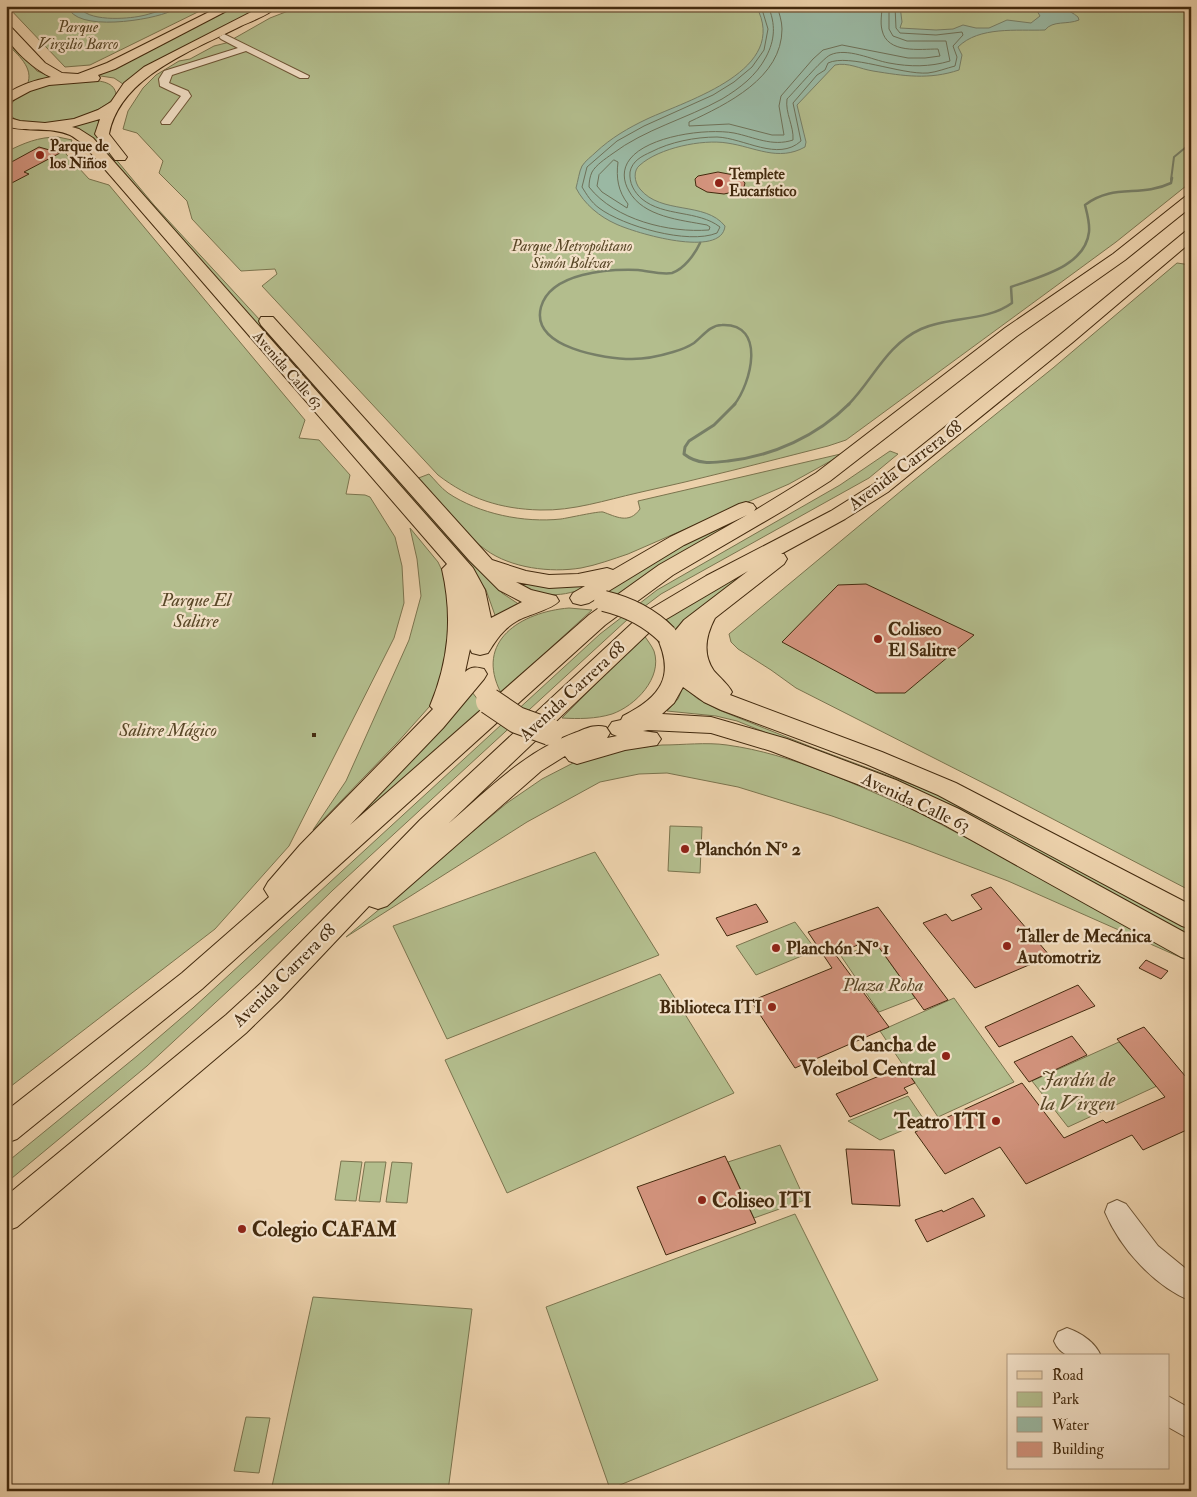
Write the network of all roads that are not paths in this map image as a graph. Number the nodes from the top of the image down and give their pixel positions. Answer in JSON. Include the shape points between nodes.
{"nodes":[{"id":1,"x":230,"y":6,"type":"edge"},
{"id":2,"x":272,"y":6,"type":"edge"},
{"id":3,"x":6,"y":29,"type":"edge"},
{"id":4,"x":224,"y":37,"type":"dead end"},
{"id":5,"x":6,"y":48,"type":"edge"},
{"id":6,"x":247,"y":48,"type":"junction"},
{"id":7,"x":304,"y":76,"type":"dead end"},
{"id":8,"x":75,"y":78,"type":"junction"},
{"id":9,"x":116,"y":87,"type":"junction"},
{"id":10,"x":18,"y":92,"type":"junction"},
{"id":11,"x":6,"y":100,"type":"edge"},
{"id":12,"x":113,"y":107,"type":"junction"},
{"id":13,"x":6,"y":121,"type":"edge"},
{"id":14,"x":166,"y":122,"type":"dead end"},
{"id":15,"x":48,"y":127,"type":"junction"},
{"id":16,"x":13,"y":139,"type":"dead end"},
{"id":17,"x":1191,"y":199,"type":"edge"},
{"id":18,"x":1191,"y":234,"type":"edge"},
{"id":19,"x":207,"y":254,"type":"dead end"},
{"id":20,"x":258,"y":312,"type":"dead end"},
{"id":21,"x":281,"y":350,"type":"junction"},
{"id":22,"x":841,"y":464,"type":"junction"},
{"id":23,"x":813,"y":529,"type":"junction"},
{"id":24,"x":442,"y":546,"type":"junction"},
{"id":25,"x":476,"y":555,"type":"junction"},
{"id":26,"x":632,"y":567,"type":"junction"},
{"id":27,"x":581,"y":598,"type":"junction"},
{"id":28,"x":547,"y":601,"type":"junction"},
{"id":29,"x":707,"y":613,"type":"junction"},
{"id":30,"x":481,"y":645,"type":"junction"},
{"id":31,"x":674,"y":653,"type":"junction"},
{"id":32,"x":476,"y":674,"type":"junction"},
{"id":33,"x":755,"y":715,"type":"junction"},
{"id":34,"x":435,"y":722,"type":"junction"},
{"id":35,"x":609,"y":730,"type":"junction"},
{"id":36,"x":779,"y":744,"type":"junction"},
{"id":37,"x":496,"y":798,"type":"junction"},
{"id":38,"x":1191,"y":918,"type":"edge"},
{"id":39,"x":1191,"y":949,"type":"edge"},
{"id":40,"x":222,"y":955,"type":"junction"},
{"id":41,"x":271,"y":991,"type":"junction"},
{"id":42,"x":6,"y":1129,"type":"edge"},
{"id":43,"x":1117,"y":1212,"type":"dead end"},
{"id":44,"x":6,"y":1216,"type":"edge"},
{"id":45,"x":1191,"y":1288,"type":"edge"},
{"id":46,"x":1067,"y":1341,"type":"dead end"},
{"id":47,"x":1085,"y":1354,"type":"edge"},
{"id":48,"x":1170,"y":1411,"type":"edge"},
{"id":49,"x":1191,"y":1426,"type":"edge"}],
"edges":[{"from":1,"to":8,"type":"main road","via":[[111,66]]},
{"from":2,"to":9,"type":"main road","via":[[135,80]]},
{"from":3,"to":8,"type":"main road","via":[[41,68],[55,75]]},
{"from":4,"to":6,"type":"street"},
{"from":5,"to":10,"type":"main road","via":[[23,69],[24,80]]},
{"from":6,"to":7,"type":"street"},
{"from":6,"to":14,"type":"street","via":[[168,73],[164,84],[186,96]]},
{"from":8,"to":9,"type":"main road"},
{"from":8,"to":10,"type":"main road","via":[[40,84]]},
{"from":9,"to":12,"type":"main road","via":[[118,102]]},
{"from":10,"to":11,"type":"main road"},
{"from":12,"to":15,"type":"main road","via":[[81,121]]},
{"from":12,"to":19,"type":"main road","via":[[102,129],[104,139]]},
{"from":13,"to":15,"type":"main road"},
{"from":15,"to":16,"type":"main road"},
{"from":15,"to":21,"type":"main road","name":"Avenida Calle 63","via":[[74,132],[88,141]]},
{"from":17,"to":22,"type":"main road","name":"Avenida Carrera 68","via":[[1119,257],[1011,332]]},
{"from":18,"to":23,"type":"main road","name":"Avenida Carrera 68","via":[[907,468],[881,488]]},
{"from":20,"to":21,"type":"main road","name":"Avenida Calle 63"},
{"from":21,"to":24,"type":"main road","name":"Avenida Calle 63"},
{"from":21,"to":25,"type":"main road","name":"Avenida Calle 63"},
{"from":22,"to":26,"type":"main road","via":[[686,537]]},
{"from":22,"to":40,"type":"main road","name":"Avenida Carrera 68","via":[[802,491],[651,579],[597,620]]},
{"from":23,"to":29,"type":"main road"},
{"from":23,"to":41,"type":"main road","name":"Avenida Carrera 68","via":[[713,581],[650,619],[428,827]]},
{"from":24,"to":30,"type":"main road","name":"Avenida Calle 63","via":[[472,584],[481,616]]},
{"from":24,"to":34,"type":"main road","via":[[457,586],[461,630],[454,676]]},
{"from":25,"to":26,"type":"main road","via":[[516,576],[544,582],[584,580]]},
{"from":25,"to":28,"type":"main road","name":"Avenida Calle 63","via":[[514,592]]},
{"from":26,"to":27,"type":"main road"},
{"from":27,"to":28,"type":"main road"},
{"from":27,"to":31,"type":"main road","bridge":true,"via":[[604,601],[641,613],[656,623]]},
{"from":28,"to":30,"type":"main road","via":[[506,618]]},
{"from":29,"to":31,"type":"main road","via":[[685,633]]},
{"from":29,"to":33,"type":"main road","via":[[696,641],[701,671],[721,692]]},
{"from":30,"to":32,"type":"main road","via":[[476,659]]},
{"from":31,"to":33,"type":"main road","name":"Avenida Calle 63","via":[[712,696]]},
{"from":31,"to":35,"type":"main road","via":[[672,689],[660,704],[642,718]]},
{"from":32,"to":34,"type":"main road"},
{"from":32,"to":35,"type":"main road","bridge":true,"via":[[489,701],[505,715],[526,725],[574,734]]},
{"from":33,"to":38,"type":"main road","name":"Avenida Calle 63","via":[[874,758],[947,789]]},
{"from":34,"to":40,"type":"main road","via":[[309,852]]},
{"from":35,"to":36,"type":"main road","name":"Avenida Calle 63","via":[[648,722],[696,723]]},
{"from":35,"to":37,"type":"main road","via":[[579,739],[547,755]]},
{"from":36,"to":37,"type":"main road","via":[[706,736],[625,742],[559,762]]},
{"from":36,"to":39,"type":"main road","name":"Avenida Calle 63","via":[[927,804]]},
{"from":37,"to":41,"type":"main road"},
{"from":40,"to":42,"type":"main road","name":"Avenida Carrera 68","via":[[133,1030]]},
{"from":41,"to":44,"type":"main road","name":"Avenida Carrera 68","via":[[236,1024]]},
{"from":43,"to":45,"type":"street","via":[[1137,1244],[1163,1269]]},
{"from":46,"to":47,"type":"street"},
{"from":48,"to":49,"type":"street"}]}
